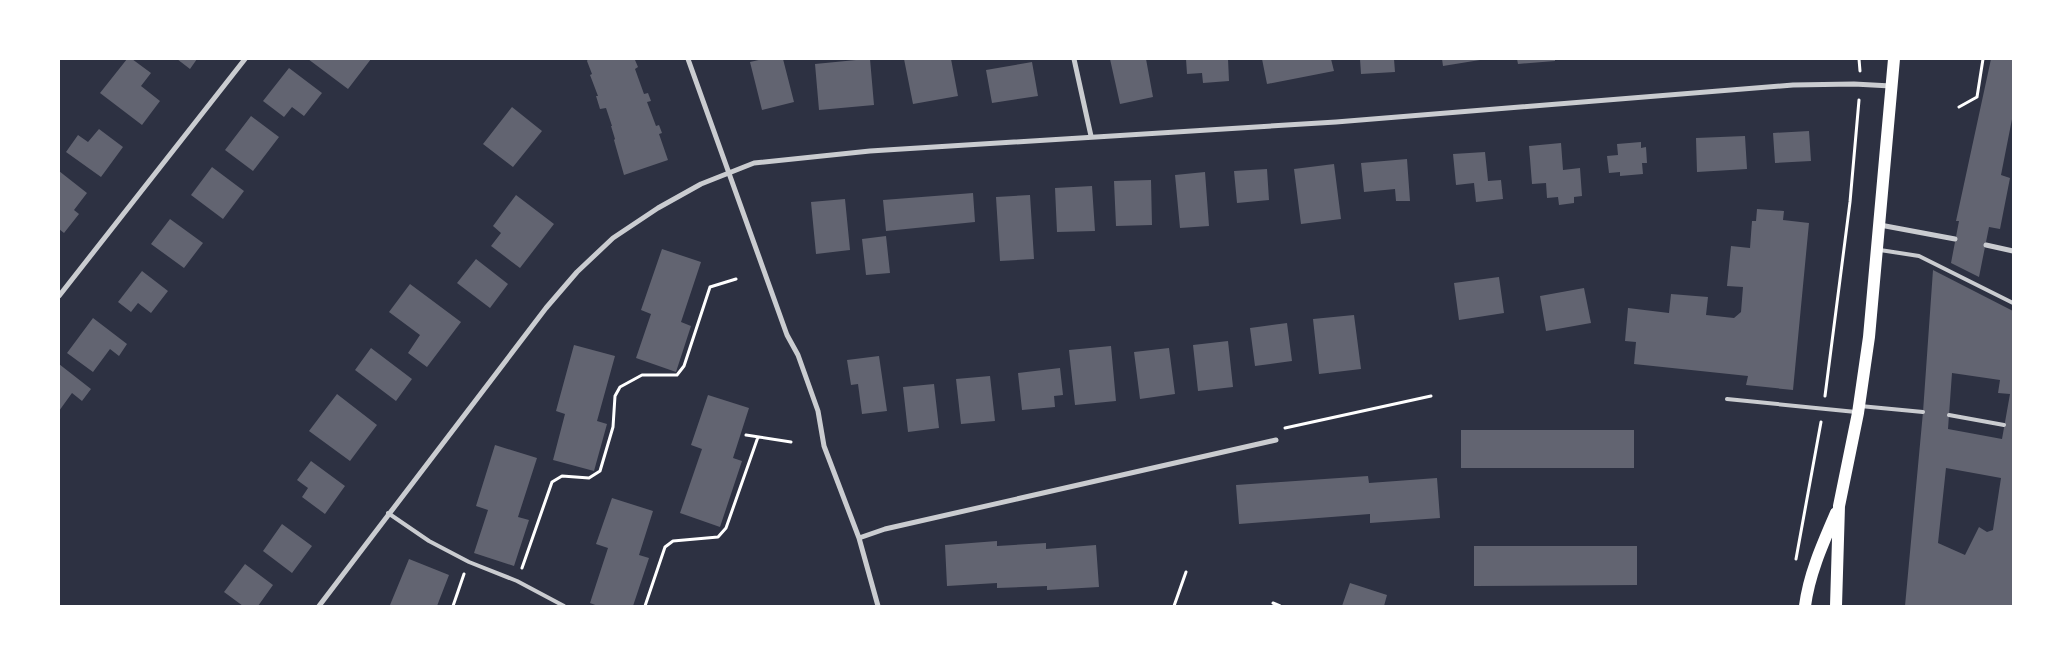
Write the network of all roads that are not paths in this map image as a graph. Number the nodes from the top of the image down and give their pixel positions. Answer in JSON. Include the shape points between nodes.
{"nodes":[{"id":1,"x":245,"y":59,"type":"edge"},
{"id":2,"x":688,"y":59,"type":"edge"},
{"id":3,"x":1074,"y":59,"type":"edge"},
{"id":4,"x":1894,"y":59,"type":"edge"},
{"id":5,"x":1892,"y":86,"type":"junction"},
{"id":6,"x":1091,"y":136,"type":"junction"},
{"id":7,"x":728,"y":173,"type":"junction"},
{"id":8,"x":1879,"y":225,"type":"junction"},
{"id":9,"x":1956,"y":239,"type":"dead end"},
{"id":10,"x":1986,"y":244,"type":"dead end"},
{"id":11,"x":1877,"y":250,"type":"junction"},
{"id":12,"x":2013,"y":250,"type":"edge"},
{"id":13,"x":59,"y":296,"type":"edge"},
{"id":14,"x":2013,"y":303,"type":"edge"},
{"id":15,"x":1727,"y":399,"type":"dead end"},
{"id":16,"x":1858,"y":409,"type":"junction"},
{"id":17,"x":1923,"y":412,"type":"dead end"},
{"id":18,"x":1949,"y":415,"type":"dead end"},
{"id":19,"x":2004,"y":425,"type":"dead end"},
{"id":20,"x":1276,"y":440,"type":"road end"},
{"id":21,"x":1839,"y":506,"type":"junction"},
{"id":22,"x":388,"y":514,"type":"junction"},
{"id":23,"x":859,"y":538,"type":"junction"},
{"id":24,"x":319,"y":606,"type":"edge"},
{"id":25,"x":564,"y":606,"type":"edge"},
{"id":26,"x":878,"y":606,"type":"edge"},
{"id":27,"x":1805,"y":606,"type":"edge"},
{"id":28,"x":1836,"y":606,"type":"edge"}],
"edges":[{"from":1,"to":13,"type":"street"},
{"from":2,"to":7,"type":"street"},
{"from":3,"to":6,"type":"street"},
{"from":4,"to":5,"type":"main road"},
{"from":5,"to":6,"type":"street","via":[[1793,86],[1336,122]]},
{"from":5,"to":8,"type":"main road"},
{"from":6,"to":7,"type":"street","via":[[754,163]]},
{"from":7,"to":22,"type":"street","via":[[701,184],[620,233],[577,272]]},
{"from":7,"to":23,"type":"street","via":[[787,335],[798,355],[818,411],[824,446]]},
{"from":8,"to":9,"type":"street"},
{"from":8,"to":11,"type":"main road"},
{"from":10,"to":12,"type":"street"},
{"from":11,"to":14,"type":"lane","via":[[1919,256]]},
{"from":11,"to":16,"type":"main road"},
{"from":15,"to":16,"type":"lane","via":[[1823,409]]},
{"from":16,"to":17,"type":"lane"},
{"from":16,"to":21,"type":"main road"},
{"from":18,"to":19,"type":"lane"},
{"from":20,"to":23,"type":"street","via":[[885,529]]},
{"from":21,"to":27,"type":"main road","via":[[1818,556]]},
{"from":21,"to":28,"type":"main road"},
{"from":22,"to":24,"type":"street"},
{"from":22,"to":25,"type":"lane","via":[[469,562],[517,581]]},
{"from":23,"to":26,"type":"street"}]}
